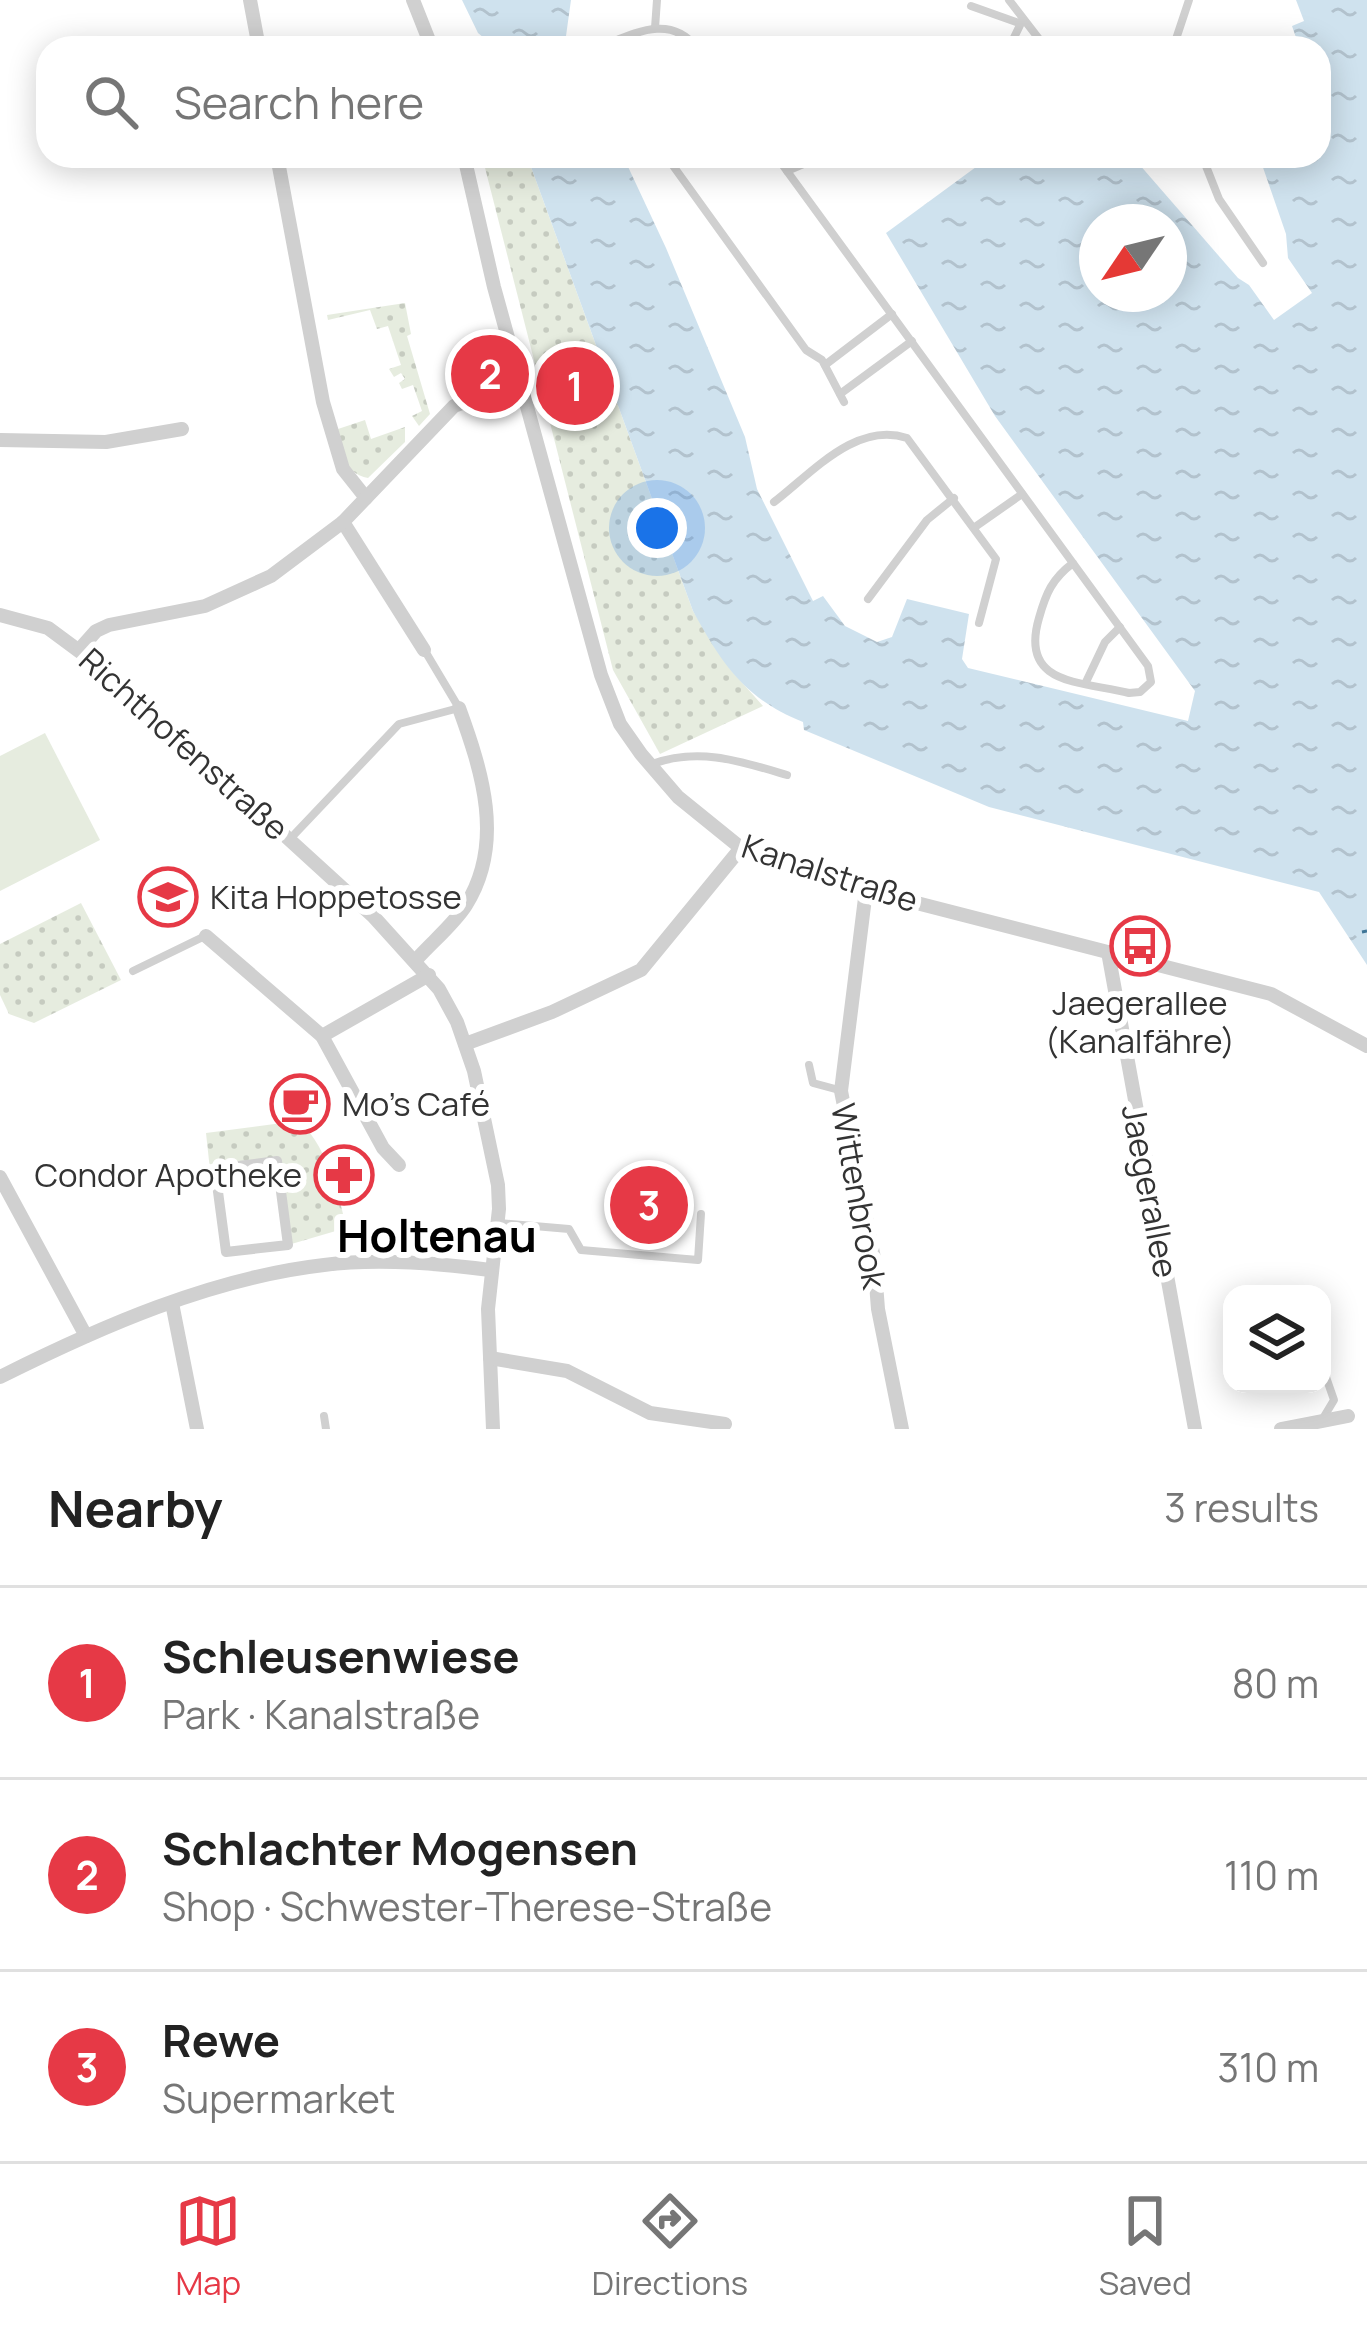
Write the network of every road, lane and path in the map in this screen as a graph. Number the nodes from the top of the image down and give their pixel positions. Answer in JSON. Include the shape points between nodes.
{"nodes":[{"id":1,"x":250,"y":0,"type":"edge"},
{"id":2,"x":413,"y":0,"type":"edge"},
{"id":3,"x":656,"y":0,"type":"edge"},
{"id":4,"x":1009,"y":0,"type":"edge"},
{"id":5,"x":1189,"y":0,"type":"edge"},
{"id":6,"x":971,"y":6,"type":"dead end"},
{"id":7,"x":1021,"y":22,"type":"junction"},
{"id":8,"x":655,"y":28,"type":"junction"},
{"id":9,"x":257,"y":36,"type":"edge"},
{"id":10,"x":427,"y":36,"type":"edge"},
{"id":11,"x":632,"y":36,"type":"edge"},
{"id":12,"x":685,"y":36,"type":"edge"},
{"id":13,"x":1015,"y":36,"type":"edge"},
{"id":14,"x":1034,"y":36,"type":"edge"},
{"id":15,"x":1177,"y":36,"type":"edge"},
{"id":16,"x":280,"y":168,"type":"edge"},
{"id":17,"x":467,"y":168,"type":"edge"},
{"id":18,"x":675,"y":168,"type":"edge"},
{"id":19,"x":785,"y":168,"type":"edge"},
{"id":20,"x":794,"y":168,"type":"edge"},
{"id":21,"x":1207,"y":168,"type":"edge"},
{"id":22,"x":787,"y":171,"type":"junction"},
{"id":23,"x":1263,"y":263,"type":"dead end"},
{"id":24,"x":892,"y":314,"type":"junction"},
{"id":25,"x":912,"y":340,"type":"junction"},
{"id":26,"x":825,"y":365,"type":"junction"},
{"id":27,"x":520,"y":382,"type":"junction"},
{"id":28,"x":182,"y":428,"type":"dead end"},
{"id":29,"x":0,"y":440,"type":"edge"},
{"id":30,"x":1022,"y":494,"type":"junction"},
{"id":31,"x":366,"y":498,"type":"junction"},
{"id":32,"x":954,"y":498,"type":"junction"},
{"id":33,"x":774,"y":502,"type":"dead end"},
{"id":34,"x":344,"y":522,"type":"junction"},
{"id":35,"x":975,"y":527,"type":"junction"},
{"id":36,"x":1073,"y":563,"type":"junction"},
{"id":37,"x":868,"y":599,"type":"dead end"},
{"id":38,"x":0,"y":615,"type":"edge"},
{"id":39,"x":979,"y":623,"type":"dead end"},
{"id":40,"x":1120,"y":628,"type":"junction"},
{"id":41,"x":80,"y":649,"type":"junction"},
{"id":42,"x":424,"y":650,"type":"joint"},
{"id":43,"x":1086,"y":682,"type":"junction"},
{"id":44,"x":459,"y":708,"type":"junction"},
{"id":45,"x":650,"y":764,"type":"junction"},
{"id":46,"x":787,"y":775,"type":"dead end"},
{"id":47,"x":290,"y":840,"type":"junction"},
{"id":48,"x":741,"y":848,"type":"junction"},
{"id":49,"x":866,"y":890,"type":"junction"},
{"id":50,"x":206,"y":936,"type":"joint"},
{"id":51,"x":1108,"y":952,"type":"junction"},
{"id":52,"x":416,"y":960,"type":"junction"},
{"id":53,"x":133,"y":971,"type":"dead end"},
{"id":54,"x":429,"y":975,"type":"junction"},
{"id":55,"x":322,"y":1036,"type":"junction"},
{"id":56,"x":465,"y":1044,"type":"junction"},
{"id":57,"x":1367,"y":1046,"type":"edge"},
{"id":58,"x":809,"y":1065,"type":"dead end"},
{"id":59,"x":841,"y":1090,"type":"junction"},
{"id":60,"x":399,"y":1166,"type":"dead end"},
{"id":61,"x":0,"y":1177,"type":"edge"},
{"id":62,"x":701,"y":1214,"type":"dead end"},
{"id":63,"x":497,"y":1223,"type":"junction"},
{"id":64,"x":266,"y":1262,"type":"junction"},
{"id":65,"x":490,"y":1270,"type":"junction"},
{"id":66,"x":172,"y":1303,"type":"junction"},
{"id":67,"x":86,"y":1336,"type":"junction"},
{"id":68,"x":490,"y":1358,"type":"junction"},
{"id":69,"x":0,"y":1376,"type":"edge"},
{"id":70,"x":1331,"y":1391,"type":"edge"},
{"id":71,"x":324,"y":1416,"type":"dead end"},
{"id":72,"x":1348,"y":1417,"type":"dead end"},
{"id":73,"x":1322,"y":1422,"type":"junction"},
{"id":74,"x":725,"y":1424,"type":"dead end"},
{"id":75,"x":197,"y":1429,"type":"edge"},
{"id":76,"x":326,"y":1429,"type":"edge"},
{"id":77,"x":494,"y":1429,"type":"edge"},
{"id":78,"x":902,"y":1429,"type":"edge"},
{"id":79,"x":1195,"y":1429,"type":"edge"},
{"id":80,"x":1281,"y":1429,"type":"edge"}],
"edges":[{"from":1,"to":9,"type":"street"},
{"from":2,"to":10,"type":"street"},
{"from":3,"to":8,"type":"lane"},
{"from":4,"to":7,"type":"lane"},
{"from":5,"to":15,"type":"lane"},
{"from":6,"to":7,"type":"lane"},
{"from":7,"to":13,"type":"lane"},
{"from":7,"to":14,"type":"lane"},
{"from":8,"to":11,"type":"lane"},
{"from":8,"to":12,"type":"lane"},
{"from":16,"to":31,"type":"street","via":[[323,402],[343,469]]},
{"from":17,"to":27,"type":"street","name":"Kanalstraße"},
{"from":18,"to":26,"type":"lane","via":[[806,350]]},
{"from":19,"to":22,"type":"lane"},
{"from":20,"to":22,"type":"lane"},
{"from":21,"to":23,"type":"lane"},
{"from":22,"to":24,"type":"lane"},
{"from":24,"to":25,"type":"lane"},
{"from":24,"to":26,"type":"lane"},
{"from":25,"to":26,"type":"lane","via":[[842,398]]},
{"from":25,"to":30,"type":"lane"},
{"from":27,"to":31,"type":"street","via":[[454,406]]},
{"from":27,"to":45,"type":"street","name":"Kanalstraße","via":[[601,675],[620,724]]},
{"from":28,"to":29,"type":"street","via":[[106,442]]},
{"from":30,"to":35,"type":"lane"},
{"from":30,"to":36,"type":"lane"},
{"from":31,"to":34,"type":"street"},
{"from":32,"to":33,"type":"lane","via":[[913,442],[880,434],[859,438]]},
{"from":32,"to":35,"type":"lane"},
{"from":32,"to":37,"type":"lane","via":[[927,520]]},
{"from":34,"to":41,"type":"street","via":[[250,586],[205,606],[109,625]]},
{"from":34,"to":42,"type":"street"},
{"from":35,"to":39,"type":"lane","via":[[996,559]]},
{"from":36,"to":40,"type":"lane"},
{"from":36,"to":43,"type":"lane","via":[[1047,590],[1033,651],[1047,672]]},
{"from":38,"to":41,"type":"street","name":"Richthofenstraße","via":[[48,628]]},
{"from":40,"to":43,"type":"lane"},
{"from":40,"to":43,"type":"lane","via":[[1151,682],[1130,693]]},
{"from":41,"to":47,"type":"street","name":"Richthofenstraße"},
{"from":42,"to":44,"type":"lane"},
{"from":44,"to":47,"type":"lane","via":[[399,724]]},
{"from":44,"to":52,"type":"street","via":[[486,804],[486,856],[464,909]]},
{"from":45,"to":46,"type":"lane","via":[[679,754]]},
{"from":45,"to":48,"type":"street","name":"Kanalstraße"},
{"from":47,"to":52,"type":"street","name":"Richthofenstraße"},
{"from":48,"to":49,"type":"street","name":"Kanalstraße"},
{"from":48,"to":56,"type":"street","via":[[641,970]]},
{"from":49,"to":51,"type":"street","name":"Kanalstraße"},
{"from":49,"to":59,"type":"street","name":"Wittenbrook"},
{"from":50,"to":53,"type":"lane"},
{"from":50,"to":55,"type":"street"},
{"from":51,"to":57,"type":"street","name":"Kanalstraße","via":[[1271,994]]},
{"from":51,"to":79,"type":"street","name":"Jaegerallee"},
{"from":52,"to":54,"type":"street","name":"Richthofenstraße"},
{"from":54,"to":55,"type":"street"},
{"from":54,"to":56,"type":"street","name":"Richthofenstraße"},
{"from":55,"to":60,"type":"street"},
{"from":56,"to":63,"type":"street","name":"Richthofenstraße","via":[[498,1185]]},
{"from":58,"to":59,"type":"lane","via":[[813,1083]]},
{"from":59,"to":78,"type":"street","name":"Wittenbrook"},
{"from":61,"to":67,"type":"street"},
{"from":62,"to":63,"type":"lane","via":[[698,1260],[581,1250],[568,1229]]},
{"from":63,"to":65,"type":"street","name":"Richthofenstraße"},
{"from":64,"to":64,"type":"street","via":[[288,1245],[277,1161],[215,1169],[226,1252]]},
{"from":64,"to":65,"type":"street"},
{"from":64,"to":66,"type":"street"},
{"from":65,"to":68,"type":"street","name":"Richthofenstraße"},
{"from":66,"to":67,"type":"street"},
{"from":66,"to":75,"type":"street"},
{"from":67,"to":69,"type":"street"},
{"from":68,"to":74,"type":"street","via":[[567,1370],[650,1413]]},
{"from":68,"to":77,"type":"street","name":"Richthofenstraße"},
{"from":70,"to":73,"type":"lane"},
{"from":71,"to":76,"type":"lane"},
{"from":72,"to":73,"type":"street"},
{"from":73,"to":80,"type":"street"}]}
